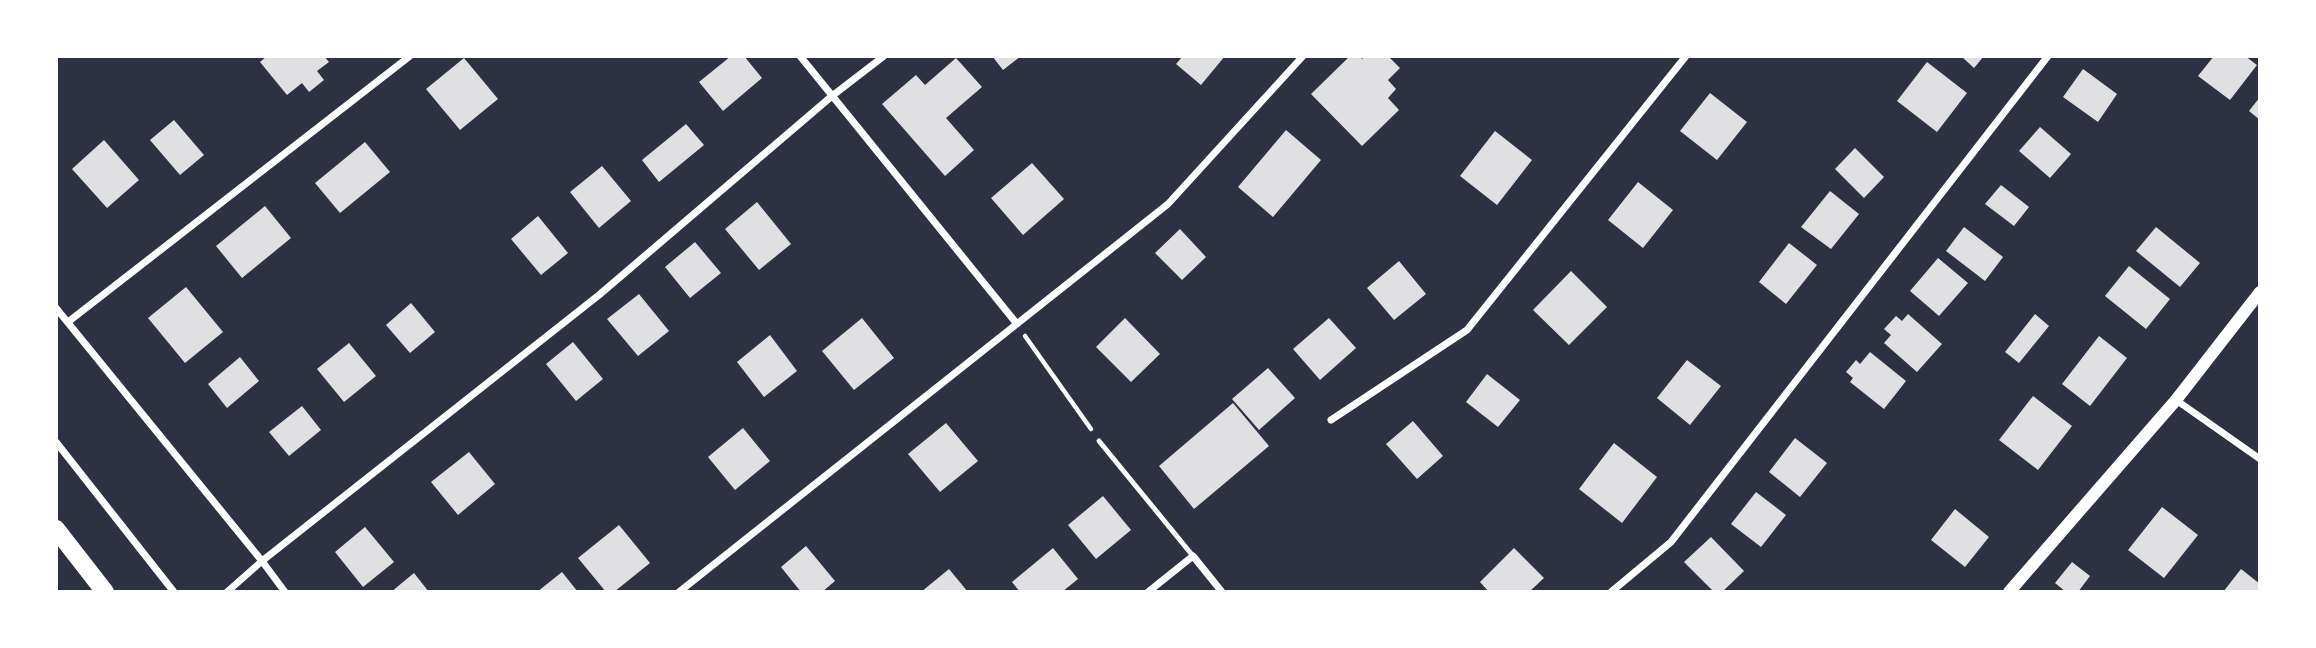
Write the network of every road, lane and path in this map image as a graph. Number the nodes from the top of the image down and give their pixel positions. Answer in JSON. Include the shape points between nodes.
{"nodes":[{"id":1,"x":410,"y":56,"type":"edge"},
{"id":2,"x":800,"y":56,"type":"edge"},
{"id":3,"x":884,"y":56,"type":"edge"},
{"id":4,"x":1303,"y":56,"type":"edge"},
{"id":5,"x":1686,"y":56,"type":"edge"},
{"id":6,"x":2048,"y":56,"type":"edge"},
{"id":7,"x":832,"y":96,"type":"junction"},
{"id":8,"x":2260,"y":292,"type":"edge"},
{"id":9,"x":56,"y":308,"type":"edge"},
{"id":10,"x":68,"y":322,"type":"junction"},
{"id":11,"x":1017,"y":324,"type":"junction"},
{"id":12,"x":2176,"y":400,"type":"junction"},
{"id":13,"x":1331,"y":420,"type":"dead end"},
{"id":14,"x":1099,"y":441,"type":"joint"},
{"id":15,"x":56,"y":442,"type":"edge"},
{"id":16,"x":2260,"y":459,"type":"edge"},
{"id":17,"x":56,"y":528,"type":"edge"},
{"id":18,"x":1193,"y":556,"type":"junction"},
{"id":19,"x":262,"y":561,"type":"junction"},
{"id":20,"x":106,"y":592,"type":"edge"},
{"id":21,"x":174,"y":592,"type":"edge"},
{"id":22,"x":227,"y":592,"type":"edge"},
{"id":23,"x":285,"y":592,"type":"edge"},
{"id":24,"x":679,"y":592,"type":"edge"},
{"id":25,"x":1148,"y":592,"type":"edge"},
{"id":26,"x":1222,"y":592,"type":"edge"},
{"id":27,"x":1611,"y":592,"type":"edge"},
{"id":28,"x":2009,"y":592,"type":"edge"}],
"edges":[{"from":1,"to":10,"type":"street"},
{"from":2,"to":7,"type":"street"},
{"from":3,"to":7,"type":"street"},
{"from":4,"to":11,"type":"street","via":[[1168,204]]},
{"from":5,"to":13,"type":"street","via":[[1467,330]]},
{"from":6,"to":27,"type":"street","via":[[1671,542]]},
{"from":7,"to":11,"type":"street"},
{"from":7,"to":19,"type":"street","via":[[599,295]]},
{"from":8,"to":12,"type":"street"},
{"from":9,"to":10,"type":"street"},
{"from":10,"to":19,"type":"street"},
{"from":11,"to":14,"type":"path"},
{"from":11,"to":24,"type":"street"},
{"from":12,"to":16,"type":"street"},
{"from":12,"to":28,"type":"street"},
{"from":14,"to":18,"type":"lane"},
{"from":15,"to":21,"type":"street"},
{"from":17,"to":20,"type":"main road"},
{"from":18,"to":25,"type":"street"},
{"from":18,"to":26,"type":"street"},
{"from":19,"to":22,"type":"street"},
{"from":19,"to":23,"type":"street"}]}
